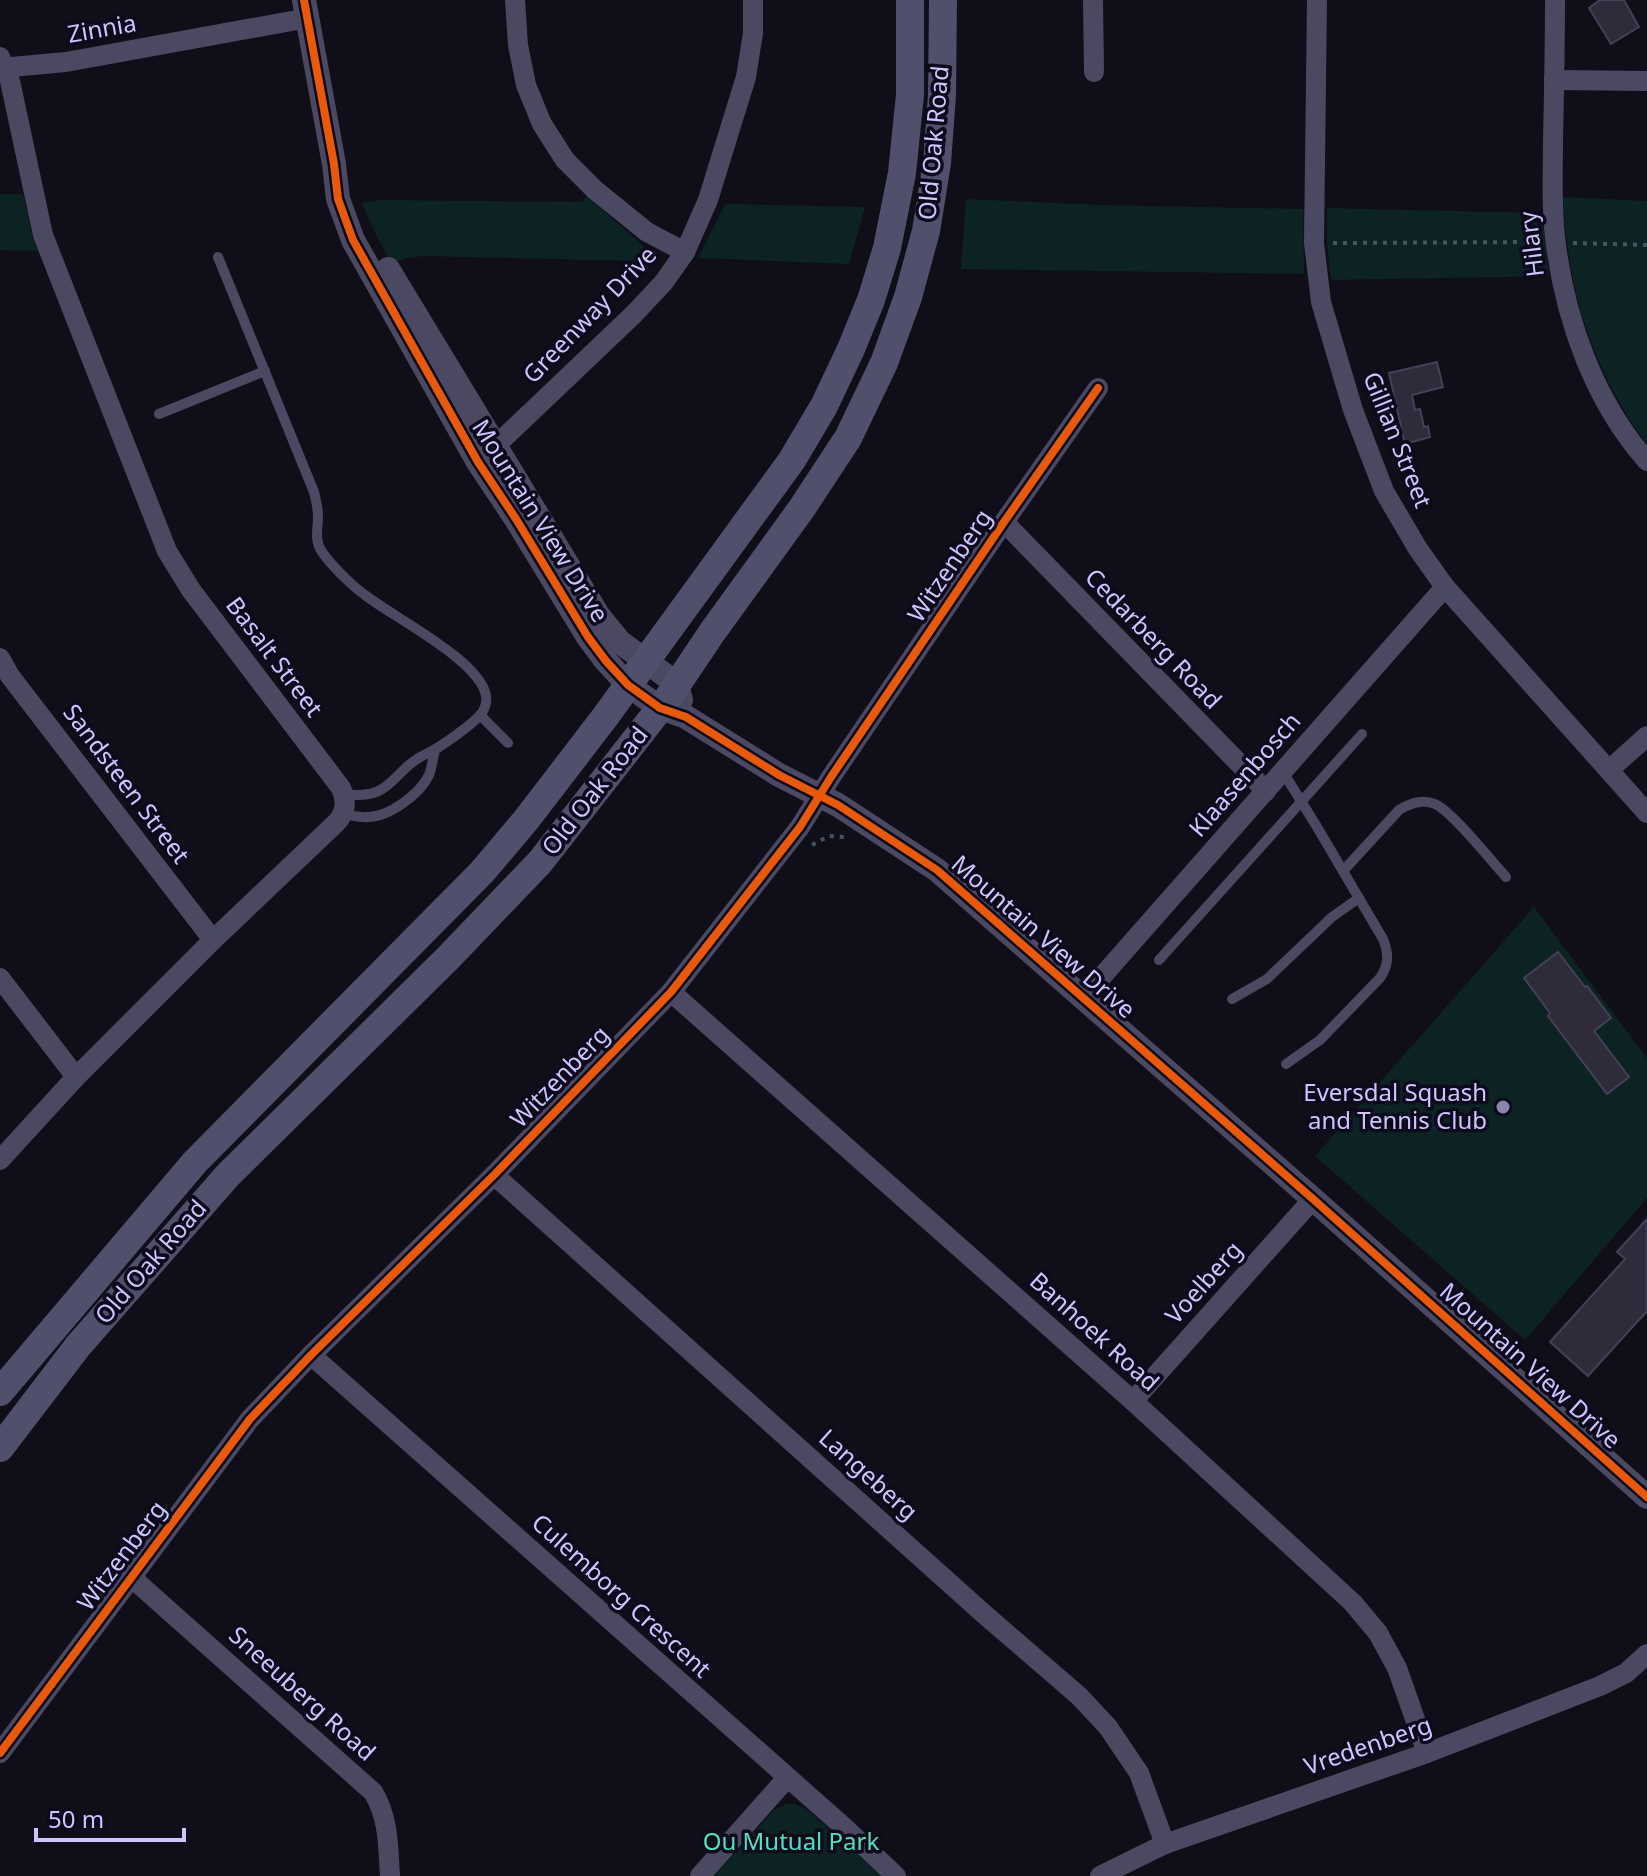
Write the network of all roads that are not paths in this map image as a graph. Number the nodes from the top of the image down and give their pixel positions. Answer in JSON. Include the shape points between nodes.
{"nodes":[{"id":1,"x":515,"y":0,"type":"edge"},
{"id":2,"x":753,"y":0,"type":"edge"},
{"id":3,"x":910,"y":0,"type":"edge"},
{"id":4,"x":943,"y":0,"type":"edge"},
{"id":5,"x":1093,"y":0,"type":"edge"},
{"id":6,"x":1317,"y":0,"type":"edge"},
{"id":7,"x":1555,"y":0,"type":"edge"},
{"id":8,"x":306,"y":9,"type":"edge"},
{"id":9,"x":2,"y":64,"type":"edge"},
{"id":10,"x":1094,"y":72,"type":"dead end"},
{"id":11,"x":1554,"y":80,"type":"junction"},
{"id":12,"x":1647,"y":81,"type":"edge"},
{"id":13,"x":685,"y":252,"type":"junction"},
{"id":14,"x":218,"y":257,"type":"dead end"},
{"id":15,"x":265,"y":371,"type":"junction"},
{"id":16,"x":1098,"y":388,"type":"dead end"},
{"id":17,"x":159,"y":414,"type":"dead end"},
{"id":18,"x":487,"y":454,"type":"junction"},
{"id":19,"x":1647,"y":461,"type":"edge"},
{"id":20,"x":1004,"y":522,"type":"junction"},
{"id":21,"x":1445,"y":587,"type":"junction"},
{"id":22,"x":0,"y":658,"type":"edge"},
{"id":23,"x":647,"y":660,"type":"junction"},
{"id":24,"x":677,"y":684,"type":"junction"},
{"id":25,"x":628,"y":685,"type":"junction"},
{"id":26,"x":673,"y":712,"type":"junction"},
{"id":27,"x":480,"y":715,"type":"junction"},
{"id":28,"x":1362,"y":734,"type":"dead end"},
{"id":29,"x":1647,"y":736,"type":"edge"},
{"id":30,"x":508,"y":743,"type":"dead end"},
{"id":31,"x":435,"y":750,"type":"junction"},
{"id":32,"x":1609,"y":770,"type":"junction"},
{"id":33,"x":1283,"y":772,"type":"junction"},
{"id":34,"x":1266,"y":791,"type":"junction"},
{"id":35,"x":819,"y":795,"type":"junction"},
{"id":36,"x":1302,"y":801,"type":"junction"},
{"id":37,"x":343,"y":804,"type":"junction"},
{"id":38,"x":1647,"y":813,"type":"edge"},
{"id":39,"x":1343,"y":871,"type":"junction"},
{"id":40,"x":1506,"y":877,"type":"dead end"},
{"id":41,"x":1359,"y":898,"type":"junction"},
{"id":42,"x":213,"y":940,"type":"junction"},
{"id":43,"x":1159,"y":960,"type":"dead end"},
{"id":44,"x":0,"y":978,"type":"edge"},
{"id":45,"x":671,"y":992,"type":"junction"},
{"id":46,"x":1083,"y":998,"type":"junction"},
{"id":47,"x":1232,"y":999,"type":"dead end"},
{"id":48,"x":1286,"y":1064,"type":"dead end"},
{"id":49,"x":76,"y":1077,"type":"junction"},
{"id":50,"x":0,"y":1160,"type":"edge"},
{"id":51,"x":494,"y":1175,"type":"junction"},
{"id":52,"x":1313,"y":1199,"type":"junction"},
{"id":53,"x":311,"y":1355,"type":"junction"},
{"id":54,"x":0,"y":1392,"type":"edge"},
{"id":55,"x":1133,"y":1401,"type":"junction"},
{"id":56,"x":0,"y":1448,"type":"edge"},
{"id":57,"x":1647,"y":1497,"type":"edge"},
{"id":58,"x":131,"y":1577,"type":"junction"},
{"id":59,"x":1647,"y":1654,"type":"edge"},
{"id":60,"x":0,"y":1753,"type":"edge"},
{"id":61,"x":1427,"y":1753,"type":"junction"},
{"id":62,"x":787,"y":1778,"type":"junction"},
{"id":63,"x":1165,"y":1844,"type":"junction"},
{"id":64,"x":390,"y":1876,"type":"edge"},
{"id":65,"x":700,"y":1876,"type":"edge"},
{"id":66,"x":896,"y":1876,"type":"edge"},
{"id":67,"x":1100,"y":1876,"type":"edge"}],
"edges":[{"from":1,"to":13,"type":"street","via":[[526,85],[565,160],[647,232]]},
{"from":2,"to":13,"type":"street","name":"Greenway Drive","via":[[746,77],[708,200]]},
{"from":3,"to":23,"type":"main road","name":"Old Oak Road","via":[[910,95],[902,173],[871,300],[824,406],[792,460]]},
{"from":4,"to":24,"type":"main road","name":"Old Oak Road","via":[[937,163],[926,231],[884,363],[841,450]]},
{"from":5,"to":10,"type":"street"},
{"from":6,"to":21,"type":"street","name":"Gillian Street","via":[[1314,243],[1321,302],[1384,491]]},
{"from":7,"to":11,"type":"street","name":"Hilary"},
{"from":8,"to":9,"type":"street","name":"Zinnia","via":[[66,62]]},
{"from":8,"to":18,"type":"street","name":"Mountain View Drive","via":[[334,164]]},
{"from":9,"to":37,"type":"street","name":"Basalt Street","via":[[43,235],[167,551]]},
{"from":11,"to":12,"type":"street"},
{"from":11,"to":19,"type":"street","name":"Hilary","via":[[1556,242],[1569,309],[1590,370],[1618,423]]},
{"from":13,"to":18,"type":"street","name":"Greenway Drive","via":[[664,282]]},
{"from":14,"to":15,"type":"lane"},
{"from":15,"to":17,"type":"lane"},
{"from":15,"to":27,"type":"lane","via":[[314,492],[320,550],[365,596],[453,654],[475,675],[486,695]]},
{"from":16,"to":20,"type":"street","name":"Witzenberg"},
{"from":18,"to":23,"type":"street","name":"Mountain View Drive","via":[[598,615],[620,642]]},
{"from":18,"to":25,"type":"street","name":"Mountain View Drive","via":[[516,519],[588,637]]},
{"from":20,"to":34,"type":"street","name":"Cedarberg Road"},
{"from":20,"to":35,"type":"street","name":"Witzenberg"},
{"from":21,"to":32,"type":"street","name":"Gillian Street"},
{"from":21,"to":33,"type":"street","name":"Klaasenbosch"},
{"from":22,"to":42,"type":"street","name":"Sandsteen Street"},
{"from":23,"to":24,"type":"street","name":"Mountain View Drive"},
{"from":23,"to":25,"type":"main road","name":"Old Oak Road"},
{"from":24,"to":26,"type":"main road","name":"Old Oak Road"},
{"from":25,"to":26,"type":"street","name":"Mountain View Drive"},
{"from":25,"to":54,"type":"main road","name":"Old Oak Road","via":[[482,872],[195,1162]]},
{"from":26,"to":35,"type":"street","name":"Mountain View Drive"},
{"from":26,"to":56,"type":"main road","name":"Old Oak Road","via":[[448,958],[228,1175],[78,1346]]},
{"from":27,"to":30,"type":"lane"},
{"from":27,"to":31,"type":"lane"},
{"from":28,"to":36,"type":"lane"},
{"from":29,"to":32,"type":"street"},
{"from":31,"to":37,"type":"lane","via":[[382,790]]},
{"from":31,"to":37,"type":"lane","via":[[424,782],[394,809],[369,817]]},
{"from":32,"to":38,"type":"street","name":"Gillian Street"},
{"from":33,"to":34,"type":"street","name":"Klaasenbosch"},
{"from":33,"to":36,"type":"lane"},
{"from":34,"to":46,"type":"street","name":"Klaasenbosch"},
{"from":35,"to":45,"type":"street","name":"Witzenberg","via":[[800,827]]},
{"from":35,"to":46,"type":"street","name":"Mountain View Drive","via":[[937,870]]},
{"from":36,"to":39,"type":"lane"},
{"from":36,"to":43,"type":"lane"},
{"from":37,"to":42,"type":"street","via":[[336,823]]},
{"from":39,"to":40,"type":"lane","via":[[1399,810],[1422,801],[1445,809]]},
{"from":39,"to":41,"type":"lane"},
{"from":41,"to":47,"type":"lane","via":[[1267,979]]},
{"from":41,"to":48,"type":"lane","via":[[1386,947],[1384,971],[1320,1040]]},
{"from":42,"to":49,"type":"street"},
{"from":44,"to":49,"type":"street"},
{"from":45,"to":51,"type":"street","name":"Witzenberg"},
{"from":45,"to":55,"type":"street","name":"Banhoek Road"},
{"from":46,"to":52,"type":"street","name":"Mountain View Drive"},
{"from":49,"to":50,"type":"street"},
{"from":51,"to":53,"type":"street","name":"Witzenberg"},
{"from":51,"to":63,"type":"street","name":"Langeberg","via":[[1079,1696],[1139,1773]]},
{"from":52,"to":55,"type":"street","name":"Voelberg"},
{"from":52,"to":57,"type":"street","name":"Mountain View Drive"},
{"from":53,"to":58,"type":"street","name":"Witzenberg","via":[[250,1419]]},
{"from":53,"to":62,"type":"street","name":"Culemborg Crescent"},
{"from":55,"to":61,"type":"street","name":"Banhoek Road","via":[[1362,1613],[1397,1668]]},
{"from":58,"to":60,"type":"street","name":"Witzenberg"},
{"from":58,"to":64,"type":"street","name":"Sneeuberg Road","via":[[373,1792],[385,1815]]},
{"from":59,"to":61,"type":"street","name":"Vredenberg","via":[[1614,1680]]},
{"from":61,"to":63,"type":"street","name":"Vredenberg"},
{"from":62,"to":65,"type":"street"},
{"from":62,"to":66,"type":"street","name":"Culemborg Crescent"},
{"from":63,"to":67,"type":"street","name":"Vredenberg"}]}
